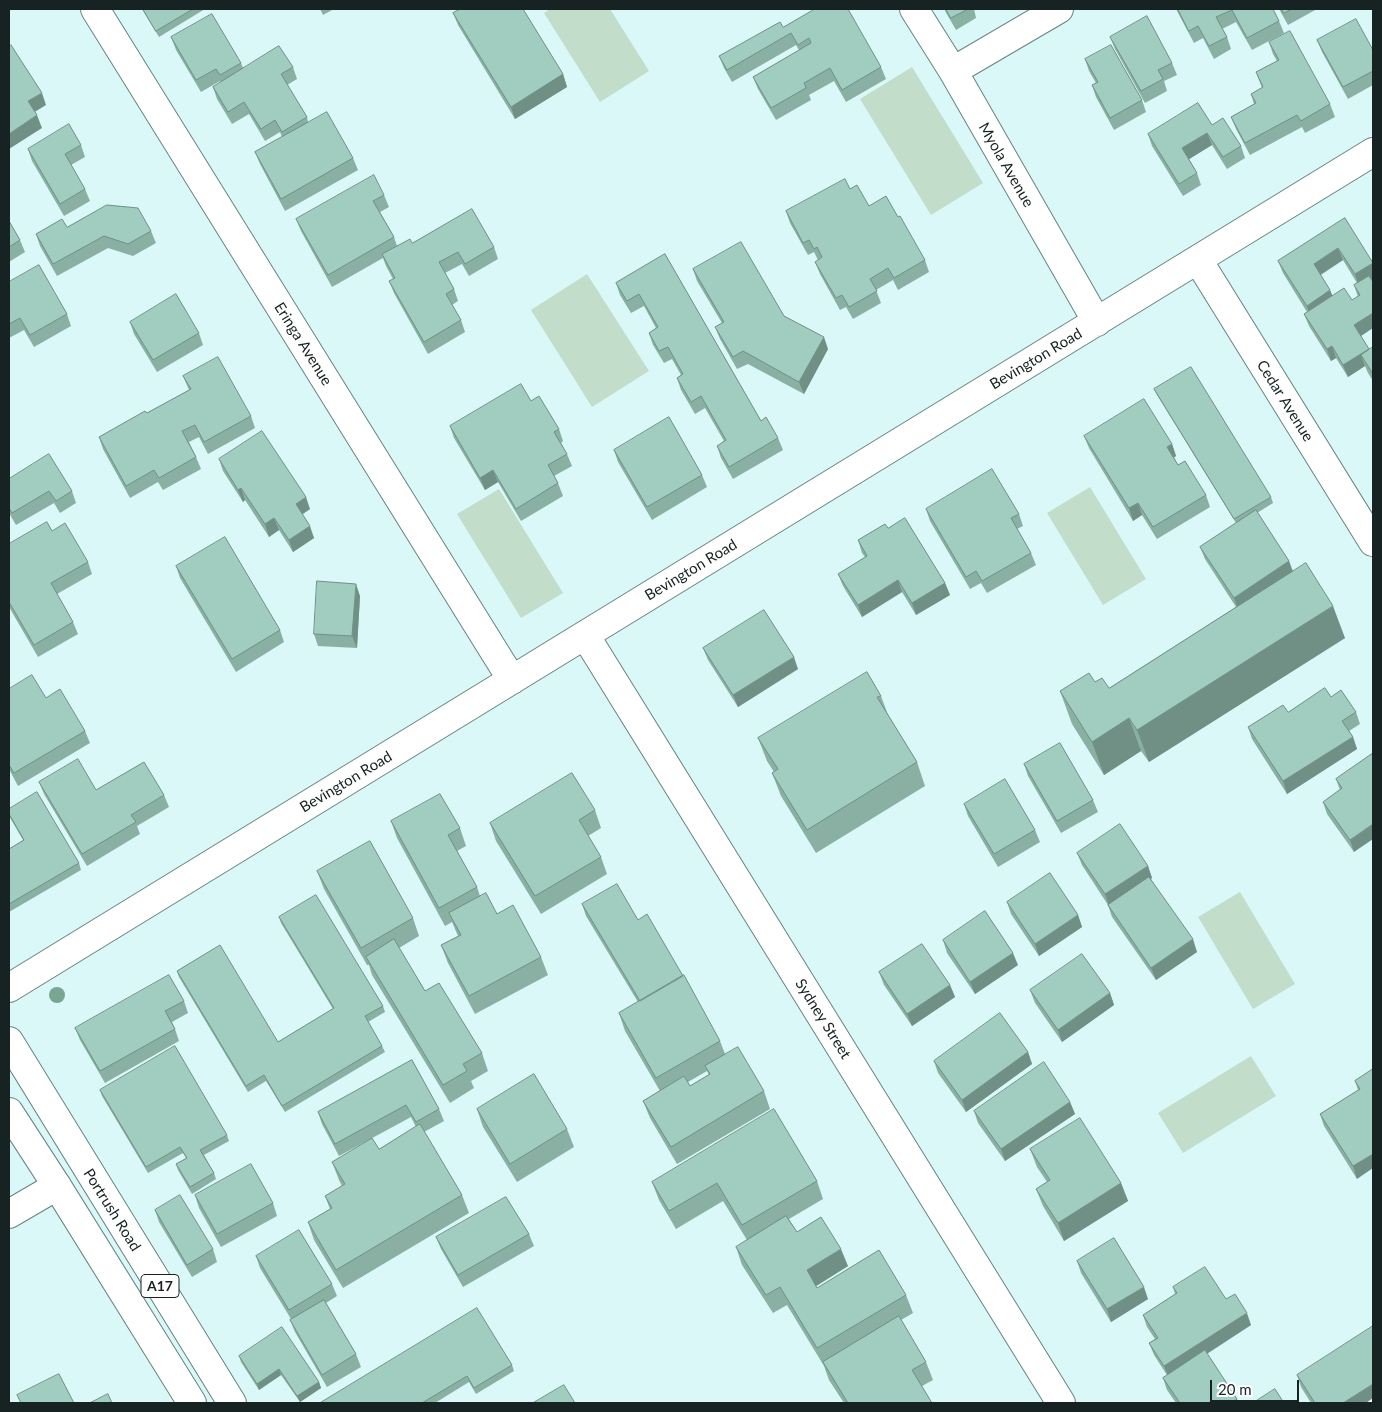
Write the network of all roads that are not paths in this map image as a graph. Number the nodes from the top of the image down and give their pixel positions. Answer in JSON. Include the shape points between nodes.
{"nodes":[{"id":1,"x":95,"y":9,"type":"edge"},
{"id":2,"x":914,"y":9,"type":"edge"},
{"id":3,"x":1059,"y":9,"type":"edge"},
{"id":4,"x":953,"y":71,"type":"junction"},
{"id":5,"x":1373,"y":152,"type":"edge"},
{"id":6,"x":1198,"y":260,"type":"junction"},
{"id":7,"x":1097,"y":322,"type":"junction"},
{"id":8,"x":1373,"y":542,"type":"edge"},
{"id":9,"x":585,"y":635,"type":"junction"},
{"id":10,"x":512,"y":680,"type":"junction"},
{"id":11,"x":9,"y":988,"type":"edge"},
{"id":12,"x":9,"y":1041,"type":"edge"},
{"id":13,"x":9,"y":1112,"type":"edge"},
{"id":14,"x":57,"y":1186,"type":"junction"},
{"id":15,"x":9,"y":1214,"type":"edge"},
{"id":16,"x":192,"y":1403,"type":"edge"},
{"id":17,"x":232,"y":1403,"type":"edge"},
{"id":18,"x":1060,"y":1403,"type":"edge"}],
"edges":[{"from":1,"to":10,"type":"main road","name":"Eringa Avenue"},
{"from":2,"to":4,"type":"main road","name":"Myola Avenue"},
{"from":3,"to":4,"type":"main road"},
{"from":4,"to":7,"type":"main road","name":"Myola Avenue"},
{"from":5,"to":6,"type":"main road","name":"Bevington Road"},
{"from":6,"to":7,"type":"main road","name":"Bevington Road"},
{"from":6,"to":8,"type":"main road","name":"Cedar Avenue"},
{"from":7,"to":9,"type":"main road","name":"Bevington Road"},
{"from":9,"to":10,"type":"main road","name":"Bevington Road"},
{"from":9,"to":18,"type":"main road","name":"Sydney Street"},
{"from":10,"to":11,"type":"main road","name":"Bevington Road"},
{"from":12,"to":17,"type":"main road","name":"Portrush Road","number":"A17"},
{"from":13,"to":14,"type":"main road","number":"A17"},
{"from":14,"to":15,"type":"main road"},
{"from":14,"to":16,"type":"main road","number":"A17"}]}
